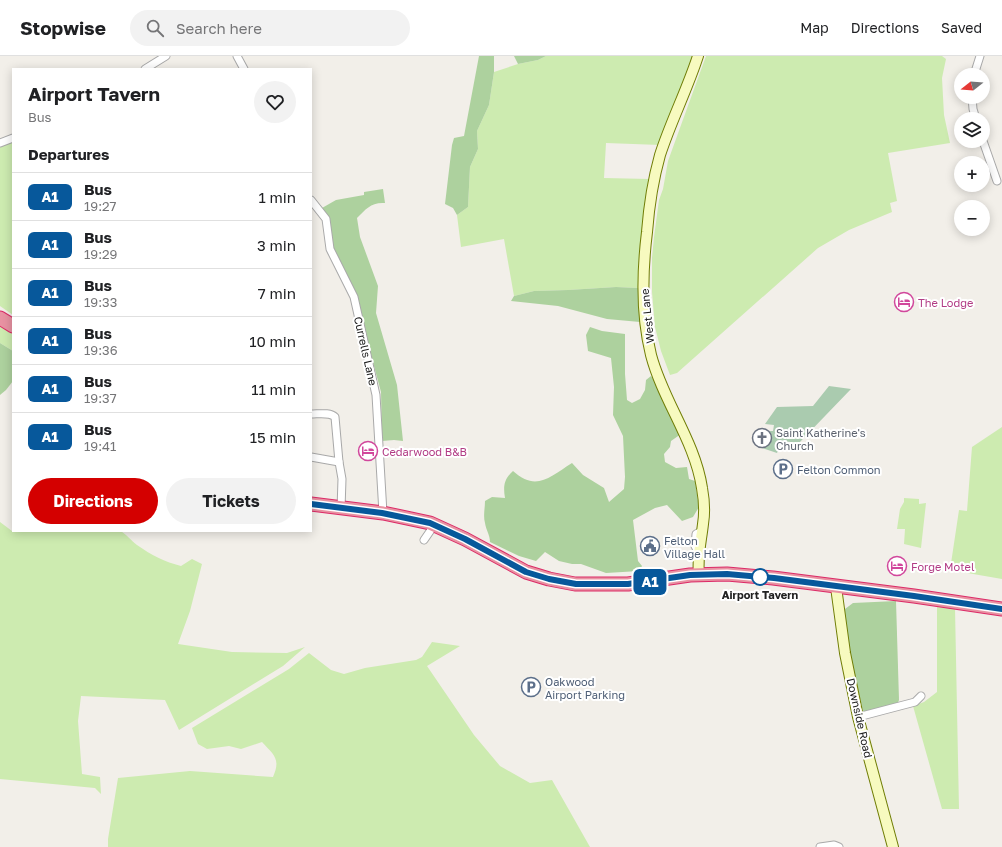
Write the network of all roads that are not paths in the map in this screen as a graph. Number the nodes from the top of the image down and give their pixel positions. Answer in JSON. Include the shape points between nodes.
{"nodes":[{"id":1,"x":166,"y":56,"type":"edge"},
{"id":2,"x":237,"y":56,"type":"edge"},
{"id":3,"x":698,"y":56,"type":"edge"},
{"id":4,"x":980,"y":56,"type":"edge"},
{"id":5,"x":147,"y":68,"type":"edge"},
{"id":6,"x":243,"y":68,"type":"edge"},
{"id":7,"x":976,"y":68,"type":"edge"},
{"id":8,"x":12,"y":138,"type":"edge"},
{"id":9,"x":0,"y":143,"type":"edge"},
{"id":10,"x":985,"y":148,"type":"edge"},
{"id":11,"x":997,"y":181,"type":"dead end"},
{"id":12,"x":312,"y":201,"type":"edge"},
{"id":13,"x":0,"y":318,"type":"edge"},
{"id":14,"x":12,"y":325,"type":"edge"},
{"id":15,"x":312,"y":414,"type":"edge"},
{"id":16,"x":312,"y":457,"type":"edge"},
{"id":17,"x":339,"y":462,"type":"junction"},
{"id":18,"x":312,"y":504,"type":"edge"},
{"id":19,"x":341,"y":509,"type":"junction"},
{"id":20,"x":382,"y":513,"type":"junction"},
{"id":21,"x":435,"y":524,"type":"junction"},
{"id":22,"x":424,"y":540,"type":"dead end"},
{"id":23,"x":699,"y":575,"type":"junction"},
{"id":24,"x":836,"y":587,"type":"junction"},
{"id":25,"x":1002,"y":609,"type":"edge"},
{"id":26,"x":921,"y":696,"type":"dead end"},
{"id":27,"x":858,"y":717,"type":"junction"},
{"id":28,"x":816,"y":846,"type":"edge"},
{"id":29,"x":839,"y":847,"type":"edge"},
{"id":30,"x":893,"y":847,"type":"edge"}],
"edges":[{"from":1,"to":5,"type":"street"},
{"from":2,"to":6,"type":"street"},
{"from":3,"to":23,"type":"street","name":"West Lane","via":[[660,154],[648,218],[643,289],[644,314],[651,355],[685,436],[700,480],[704,506],[698,552]]},
{"from":4,"to":7,"type":"street"},
{"from":8,"to":9,"type":"street"},
{"from":10,"to":11,"type":"street"},
{"from":12,"to":20,"type":"street","name":"Currells Lane","via":[[326,219],[330,249],[354,297],[376,395]]},
{"from":13,"to":14,"type":"highway"},
{"from":15,"to":17,"type":"street","via":[[334,415]]},
{"from":16,"to":17,"type":"street"},
{"from":17,"to":19,"type":"street","via":[[342,479]]},
{"from":18,"to":19,"type":"highway"},
{"from":19,"to":20,"type":"highway"},
{"from":20,"to":21,"type":"highway"},
{"from":21,"to":22,"type":"street"},
{"from":21,"to":23,"type":"highway","via":[[526,572],[549,579],[576,584],[628,584]]},
{"from":23,"to":24,"type":"highway","via":[[727,574],[774,578]]},
{"from":24,"to":25,"type":"highway"},
{"from":24,"to":27,"type":"street","name":"Downside Road","via":[[845,653]]},
{"from":26,"to":27,"type":"street","via":[[915,702]]},
{"from":27,"to":30,"type":"street","name":"Downside Road"},
{"from":28,"to":29,"type":"street","via":[[834,844]]}]}
